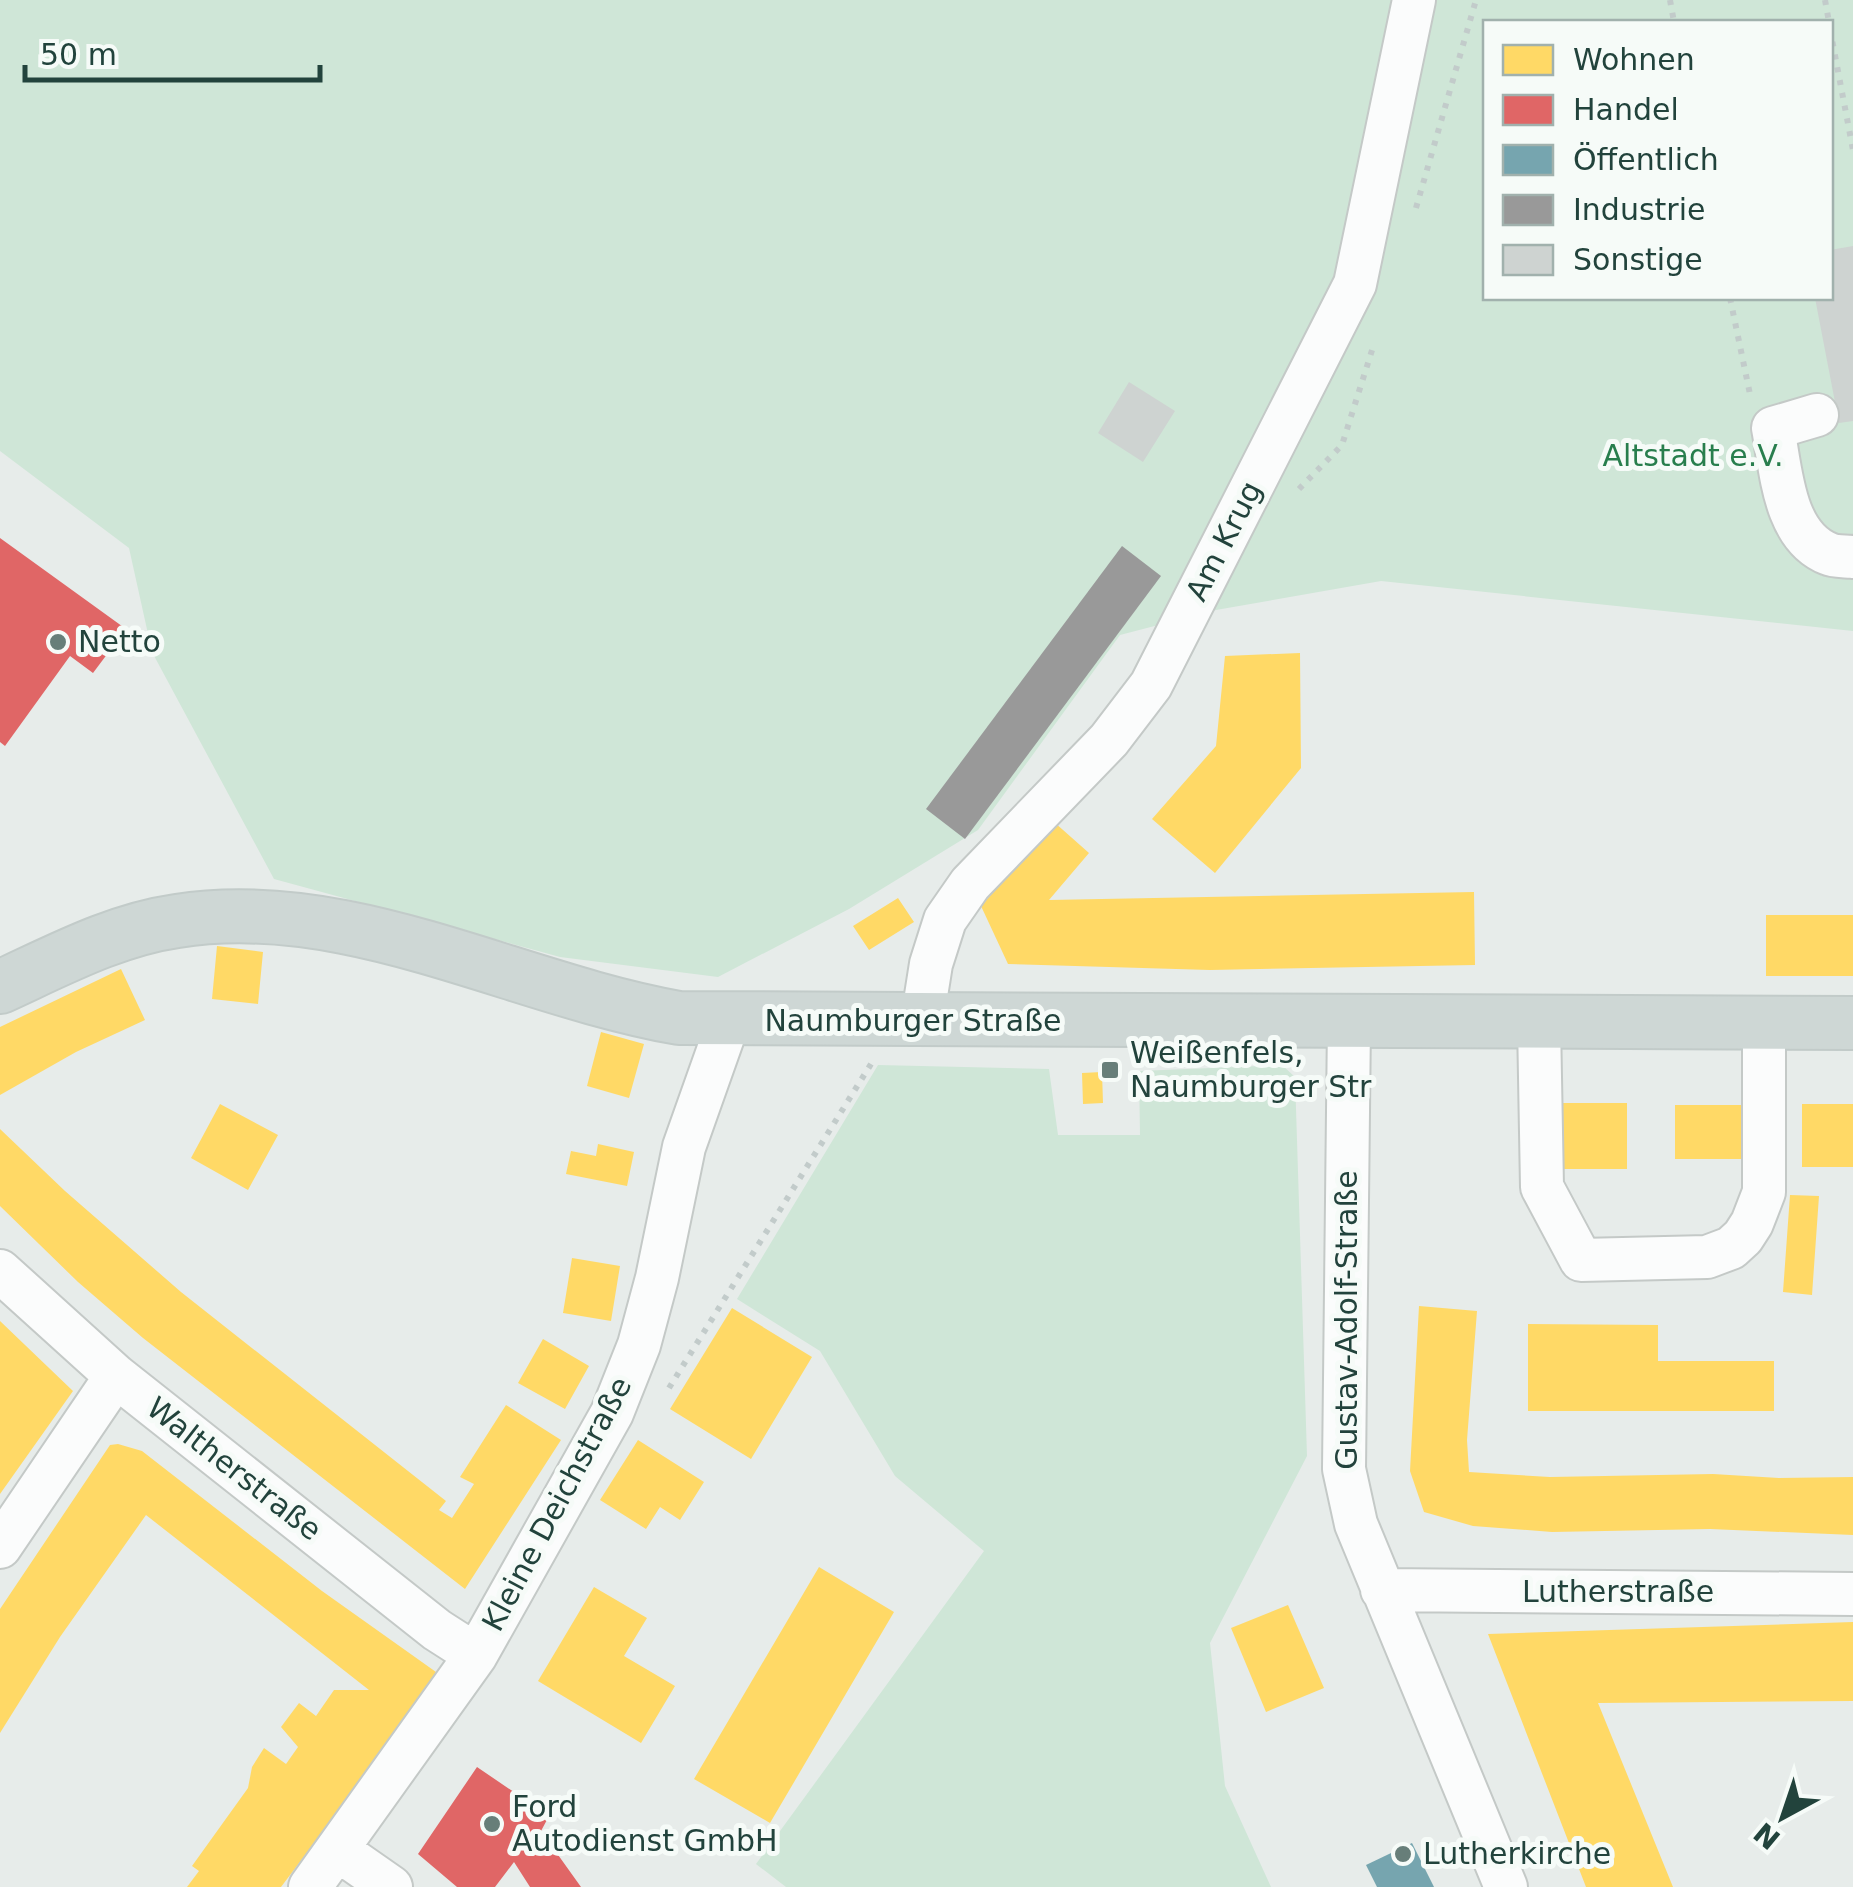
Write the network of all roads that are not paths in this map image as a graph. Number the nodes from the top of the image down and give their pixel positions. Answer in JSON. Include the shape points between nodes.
{"nodes":[{"id":1,"x":1414,"y":0,"type":"edge"},
{"id":2,"x":1817,"y":415,"type":"dead end"},
{"id":3,"x":1853,"y":557,"type":"edge"},
{"id":4,"x":0,"y":988,"type":"edge"},
{"id":5,"x":730,"y":1020,"type":"junction"},
{"id":6,"x":922,"y":1021,"type":"junction"},
{"id":7,"x":1349,"y":1022,"type":"junction"},
{"id":8,"x":1540,"y":1022,"type":"junction"},
{"id":9,"x":1853,"y":1022,"type":"edge"},
{"id":10,"x":1764,"y":1023,"type":"junction"},
{"id":11,"x":0,"y":1271,"type":"edge"},
{"id":12,"x":116,"y":1376,"type":"junction"},
{"id":13,"x":0,"y":1547,"type":"edge"},
{"id":14,"x":1382,"y":1590,"type":"junction"},
{"id":15,"x":1853,"y":1594,"type":"edge"},
{"id":16,"x":476,"y":1655,"type":"junction"},
{"id":17,"x":338,"y":1850,"type":"junction"},
{"id":18,"x":310,"y":1887,"type":"edge"},
{"id":19,"x":391,"y":1887,"type":"edge"},
{"id":20,"x":1506,"y":1887,"type":"edge"}],
"edges":[{"from":1,"to":6,"type":"street","name":"Am Krug","via":[[1355,284],[1151,685],[945,920]]},
{"from":2,"to":3,"type":"street","via":[[1773,428],[1789,504],[1800,532],[1829,554]]},
{"from":4,"to":5,"type":"main road","name":"Naumburger Straße","via":[[142,928],[252,917],[372,934],[632,1010]]},
{"from":5,"to":6,"type":"main road","name":"Naumburger Straße"},
{"from":5,"to":16,"type":"street","name":"Kleine Deichstraße","via":[[684,1147],[639,1345],[612,1413]]},
{"from":6,"to":7,"type":"main road","name":"Naumburger Straße"},
{"from":7,"to":8,"type":"main road","name":"Naumburger Straße"},
{"from":7,"to":14,"type":"street","name":"Gustav-Adolf-Straße","via":[[1344,1470]]},
{"from":8,"to":10,"type":"main road","name":"Naumburger Straße"},
{"from":8,"to":10,"type":"street","via":[[1542,1187],[1581,1260],[1707,1257],[1742,1237],[1764,1192]]},
{"from":9,"to":10,"type":"main road","name":"Naumburger Straße"},
{"from":11,"to":12,"type":"street","name":"Waltherstraße"},
{"from":12,"to":13,"type":"street"},
{"from":12,"to":16,"type":"street","name":"Waltherstraße"},
{"from":14,"to":15,"type":"street","name":"Lutherstraße"},
{"from":14,"to":20,"type":"street","name":"Gustav-Adolf-Straße"},
{"from":16,"to":17,"type":"street","name":"Kleine Deichstraße"},
{"from":17,"to":18,"type":"street","name":"Kleine Deichstraße"},
{"from":17,"to":19,"type":"street"}]}
